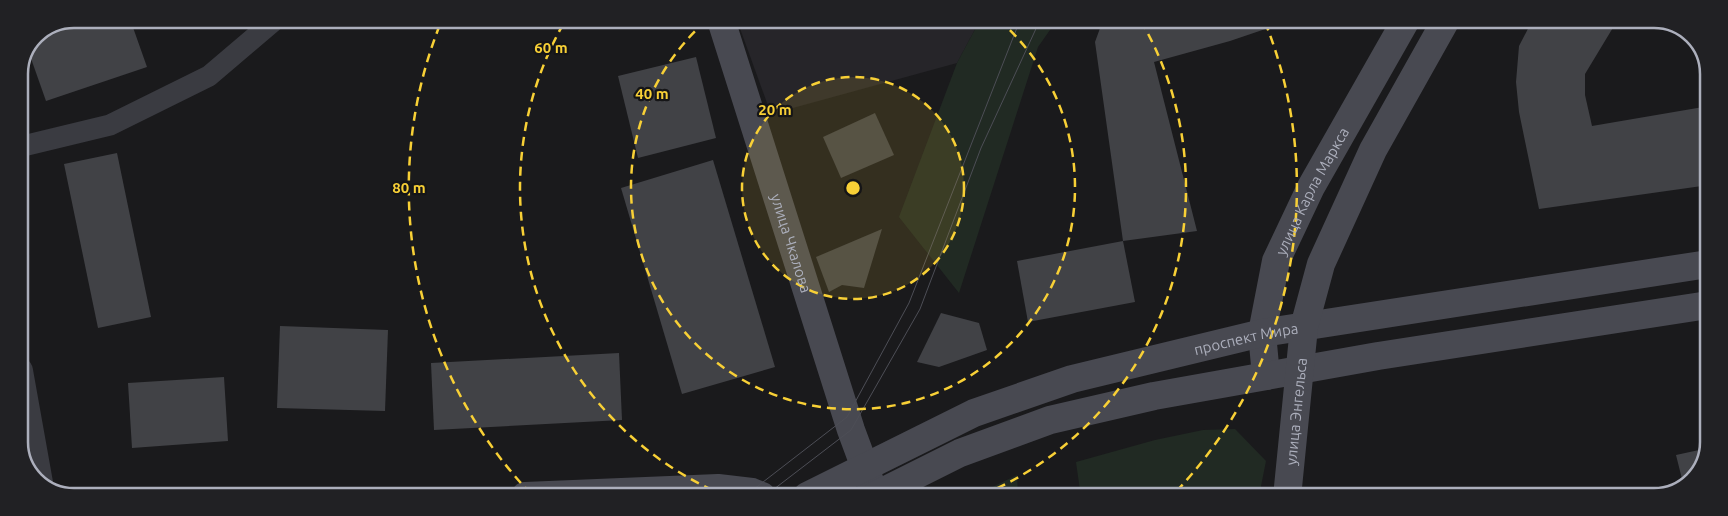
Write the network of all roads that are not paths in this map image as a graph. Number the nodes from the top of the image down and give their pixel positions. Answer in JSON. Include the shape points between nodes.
{"nodes":[{"id":1,"x":265,"y":28,"type":"edge"},
{"id":2,"x":724,"y":28,"type":"edge"},
{"id":3,"x":1401,"y":28,"type":"edge"},
{"id":4,"x":1442,"y":28,"type":"edge"},
{"id":5,"x":28,"y":145,"type":"edge"},
{"id":6,"x":1700,"y":265,"type":"edge"},
{"id":7,"x":1700,"y":306,"type":"edge"},
{"id":8,"x":1304,"y":327,"type":"junction"},
{"id":9,"x":1262,"y":332,"type":"junction"},
{"id":10,"x":1300,"y":370,"type":"junction"},
{"id":11,"x":1266,"y":376,"type":"junction"},
{"id":12,"x":28,"y":421,"type":"edge"},
{"id":13,"x":865,"y":466,"type":"junction"},
{"id":14,"x":37,"y":470,"type":"edge"},
{"id":15,"x":822,"y":488,"type":"edge"},
{"id":16,"x":872,"y":488,"type":"edge"},
{"id":17,"x":891,"y":488,"type":"edge"},
{"id":18,"x":1288,"y":488,"type":"edge"}],
"edges":[{"from":1,"to":5,"type":"lane","via":[[209,76],[110,125]]},
{"from":2,"to":13,"type":"main road","name":"улица Чкалова"},
{"from":3,"to":9,"type":"main road","name":"улица Карла Маркса","via":[[1311,187],[1276,261]]},
{"from":4,"to":8,"type":"main road","via":[[1373,150],[1321,264]]},
{"from":6,"to":8,"type":"main road","name":"проспект Мира"},
{"from":7,"to":10,"type":"main road"},
{"from":8,"to":9,"type":"main road","name":"проспект Мира"},
{"from":8,"to":10,"type":"main road","name":"улица Энгельса"},
{"from":9,"to":11,"type":"main road","name":"улица Карла Маркса"},
{"from":9,"to":13,"type":"main road","name":"проспект Мира","via":[[1072,379],[974,412]]},
{"from":10,"to":11,"type":"main road"},
{"from":10,"to":18,"type":"main road","name":"улица Энгельса"},
{"from":11,"to":17,"type":"main road","via":[[1154,396],[1050,420],[960,453]]},
{"from":12,"to":14,"type":"street"},
{"from":13,"to":15,"type":"main road","name":"проспект Мира"},
{"from":13,"to":16,"type":"main road","name":"улица Чкалова"}]}
